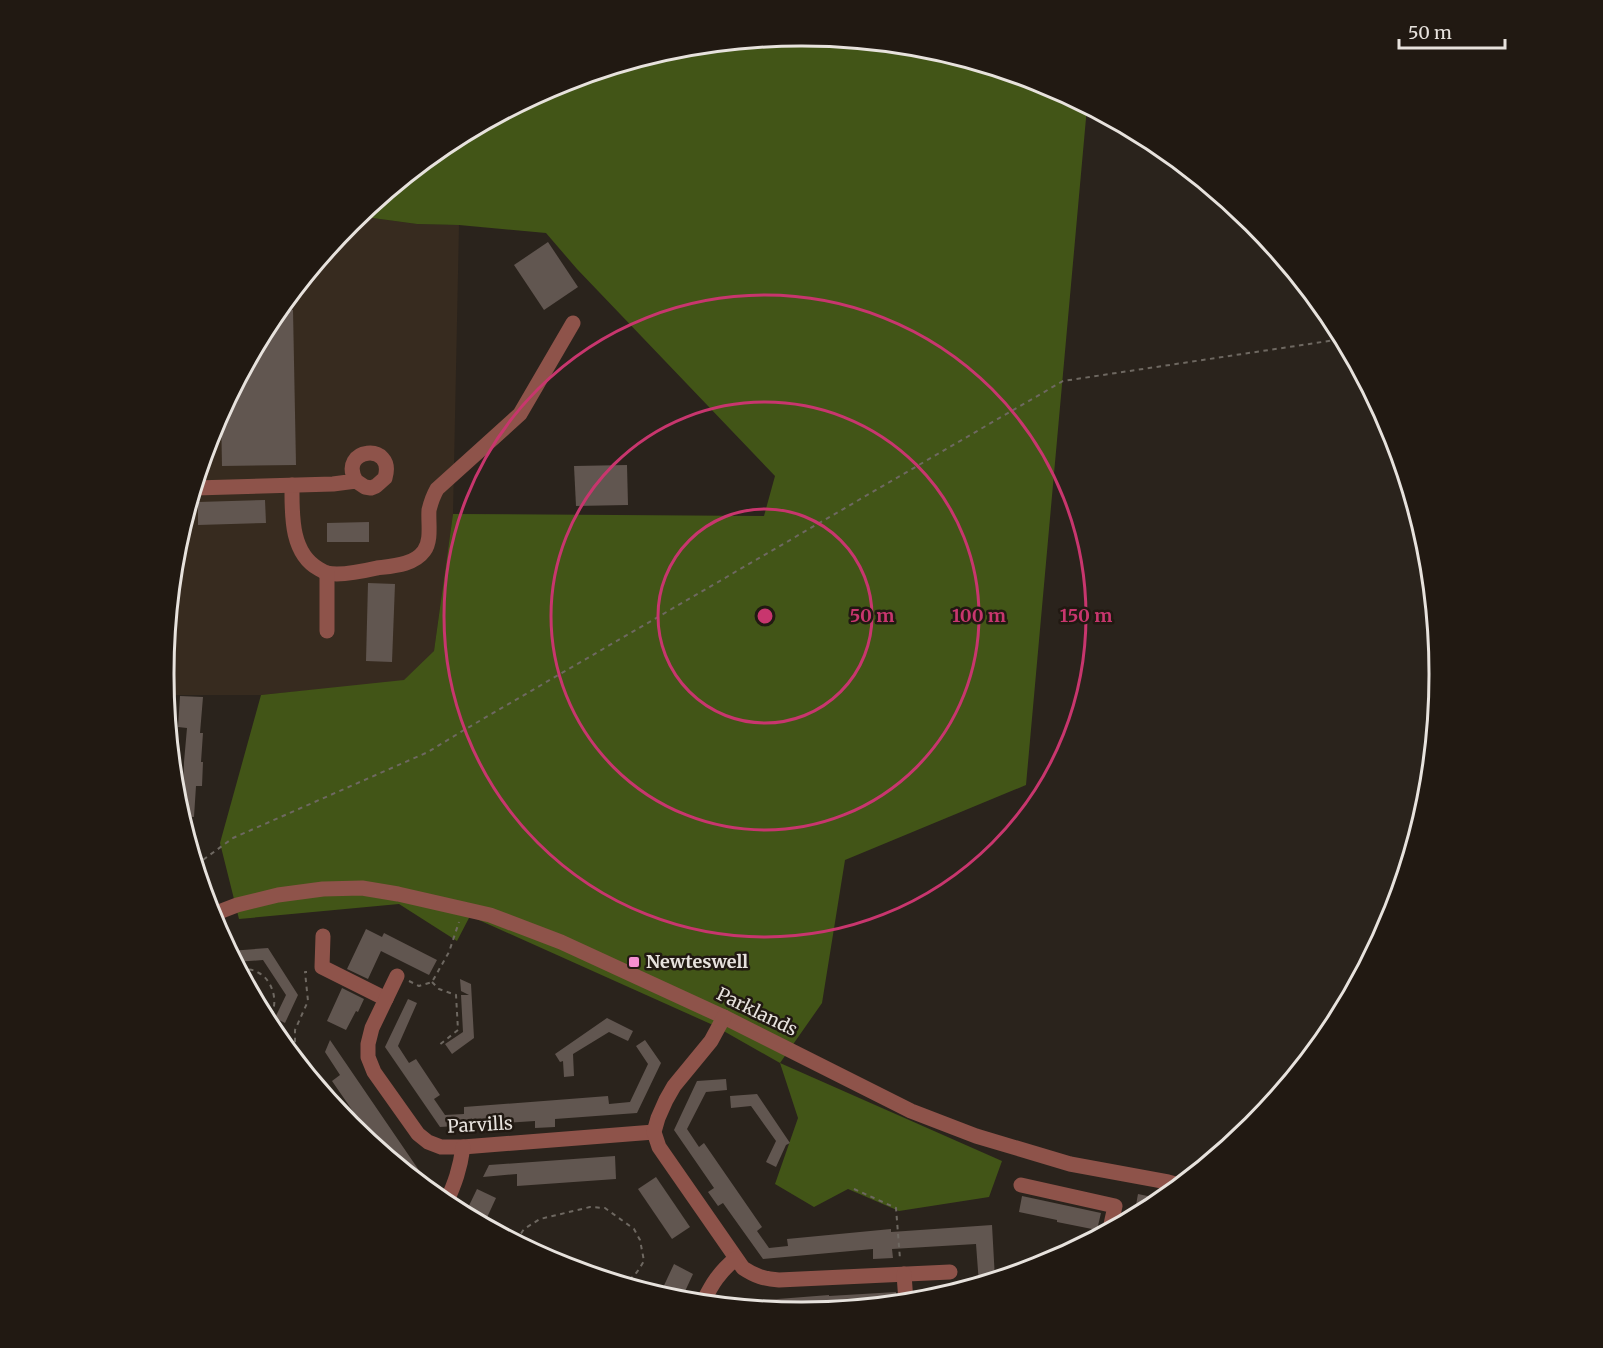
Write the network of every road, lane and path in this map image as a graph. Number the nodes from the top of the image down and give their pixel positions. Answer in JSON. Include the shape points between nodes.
{"nodes":[{"id":1,"x":573,"y":323,"type":"dead end"},
{"id":2,"x":1333,"y":340,"type":"edge"},
{"id":3,"x":356,"y":481,"type":"dead end"},
{"id":4,"x":292,"y":485,"type":"junction"},
{"id":5,"x":202,"y":488,"type":"edge"},
{"id":6,"x":327,"y":573,"type":"junction"},
{"id":7,"x":327,"y":631,"type":"dead end"},
{"id":8,"x":202,"y":860,"type":"edge"},
{"id":9,"x":463,"y":908,"type":"junction"},
{"id":10,"x":221,"y":911,"type":"edge"},
{"id":11,"x":323,"y":936,"type":"dead end"},
{"id":12,"x":322,"y":967,"type":"junction"},
{"id":13,"x":248,"y":969,"type":"edge"},
{"id":14,"x":397,"y":976,"type":"joint"},
{"id":15,"x":432,"y":981,"type":"junction"},
{"id":16,"x":386,"y":999,"type":"junction"},
{"id":17,"x":273,"y":1011,"type":"edge"},
{"id":18,"x":724,"y":1017,"type":"junction"},
{"id":19,"x":295,"y":1044,"type":"edge"},
{"id":20,"x":438,"y":1046,"type":"dead end"},
{"id":21,"x":654,"y":1132,"type":"junction"},
{"id":22,"x":463,"y":1147,"type":"junction"},
{"id":23,"x":1169,"y":1182,"type":"edge"},
{"id":24,"x":1021,"y":1185,"type":"dead end"},
{"id":25,"x":854,"y":1189,"type":"dead end"},
{"id":26,"x":450,"y":1194,"type":"edge"},
{"id":27,"x":1112,"y":1219,"type":"edge"},
{"id":28,"x":520,"y":1235,"type":"edge"},
{"id":29,"x":735,"y":1259,"type":"junction"},
{"id":30,"x":950,"y":1272,"type":"dead end"},
{"id":31,"x":904,"y":1274,"type":"junction"},
{"id":32,"x":632,"y":1278,"type":"edge"},
{"id":33,"x":905,"y":1292,"type":"edge"},
{"id":34,"x":707,"y":1294,"type":"edge"}],
"edges":[{"from":1,"to":6,"type":"street","via":[[520,414],[437,489],[423,554],[406,563]]},
{"from":2,"to":8,"type":"path","via":[[1062,381],[428,752],[233,837]]},
{"from":3,"to":4,"type":"street"},
{"from":4,"to":5,"type":"street"},
{"from":4,"to":6,"type":"street","via":[[298,546],[313,566]]},
{"from":6,"to":7,"type":"street"},
{"from":9,"to":10,"type":"street","name":"Parklands","via":[[362,888],[278,895]]},
{"from":9,"to":15,"type":"path","via":[[449,952]]},
{"from":9,"to":18,"type":"street","name":"Parklands","via":[[561,942]]},
{"from":11,"to":12,"type":"street"},
{"from":12,"to":16,"type":"street"},
{"from":12,"to":19,"type":"path","via":[[305,972],[308,1001],[295,1030]]},
{"from":13,"to":17,"type":"path","via":[[262,974],[274,993]]},
{"from":14,"to":15,"type":"path","via":[[419,986]]},
{"from":14,"to":16,"type":"street","name":"Parvills"},
{"from":15,"to":20,"type":"path","via":[[438,989],[456,995],[458,1030]]},
{"from":16,"to":22,"type":"street","name":"Parvills","via":[[368,1044],[374,1072],[418,1134],[441,1147]]},
{"from":18,"to":21,"type":"street","via":[[711,1041],[674,1086]]},
{"from":18,"to":23,"type":"street","name":"Parklands","via":[[911,1111],[976,1136],[1070,1164]]},
{"from":21,"to":22,"type":"street","name":"Parvills"},
{"from":21,"to":29,"type":"street","via":[[659,1147]]},
{"from":22,"to":26,"type":"street"},
{"from":24,"to":27,"type":"street","via":[[1115,1206]]},
{"from":25,"to":31,"type":"path","via":[[896,1208]]},
{"from":28,"to":32,"type":"path","via":[[540,1219],[590,1207],[605,1208],[634,1229],[640,1240],[644,1261]]},
{"from":29,"to":31,"type":"street","via":[[754,1276],[767,1279]]},
{"from":29,"to":34,"type":"street","via":[[721,1271]]},
{"from":30,"to":31,"type":"street"},
{"from":31,"to":33,"type":"street"}]}
